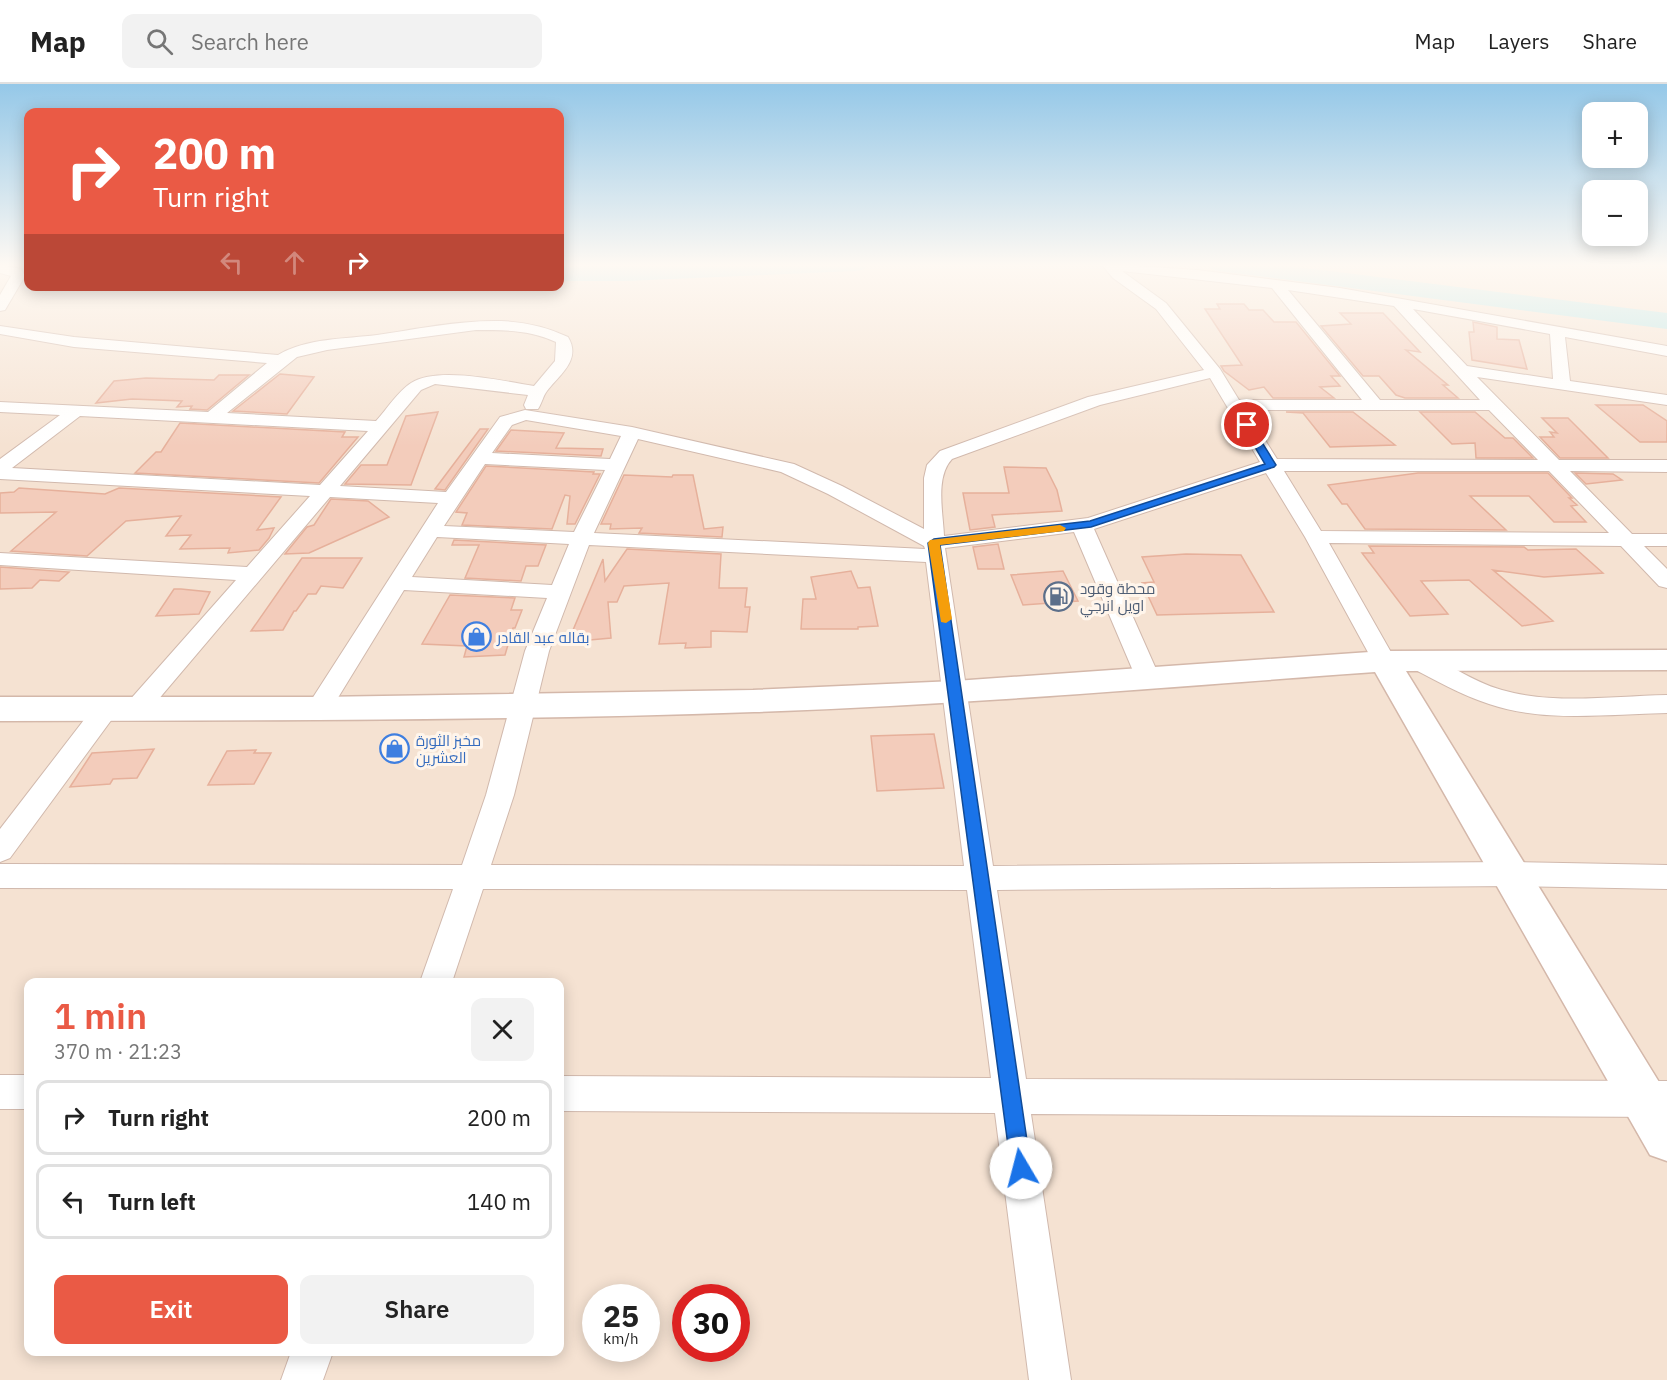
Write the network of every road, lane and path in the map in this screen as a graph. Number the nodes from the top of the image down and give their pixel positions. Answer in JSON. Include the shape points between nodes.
{"nodes":[{"id":1,"x":1176,"y":324,"type":"edge"},
{"id":2,"x":1309,"y":324,"type":"edge"},
{"id":3,"x":1419,"y":324,"type":"edge"},
{"id":4,"x":1512,"y":324,"type":"edge"},
{"id":5,"x":0,"y":330,"type":"edge"},
{"id":6,"x":1557,"y":333,"type":"junction"},
{"id":7,"x":1667,"y":351,"type":"edge"},
{"id":8,"x":281,"y":360,"type":"junction"},
{"id":9,"x":1460,"y":370,"type":"junction"},
{"id":10,"x":1214,"y":372,"type":"junction"},
{"id":11,"x":1562,"y":386,"type":"junction"},
{"id":12,"x":538,"y":391,"type":"junction"},
{"id":13,"x":1667,"y":400,"type":"edge"},
{"id":14,"x":1374,"y":404,"type":"junction"},
{"id":15,"x":1235,"y":405,"type":"junction"},
{"id":16,"x":1494,"y":405,"type":"junction"},
{"id":17,"x":0,"y":407,"type":"edge"},
{"id":18,"x":76,"y":411,"type":"junction"},
{"id":19,"x":525,"y":415,"type":"junction"},
{"id":20,"x":211,"y":418,"type":"junction"},
{"id":21,"x":381,"y":426,"type":"junction"},
{"id":22,"x":632,"y":432,"type":"junction"},
{"id":23,"x":481,"y":458,"type":"junction"},
{"id":24,"x":616,"y":465,"type":"junction"},
{"id":25,"x":1271,"y":465,"type":"junction"},
{"id":26,"x":1667,"y":466,"type":"edge"},
{"id":27,"x":1555,"y":467,"type":"junction"},
{"id":28,"x":0,"y":468,"type":"edge"},
{"id":29,"x":0,"y":474,"type":"edge"},
{"id":30,"x":324,"y":491,"type":"junction"},
{"id":31,"x":451,"y":498,"type":"junction"},
{"id":32,"x":1082,"y":526,"type":"junction"},
{"id":33,"x":431,"y":531,"type":"junction"},
{"id":34,"x":1315,"y":537,"type":"junction"},
{"id":35,"x":581,"y":539,"type":"junction"},
{"id":36,"x":1626,"y":539,"type":"junction"},
{"id":37,"x":1667,"y":540,"type":"edge"},
{"id":38,"x":936,"y":549,"type":"junction"},
{"id":39,"x":0,"y":559,"type":"edge"},
{"id":40,"x":253,"y":574,"type":"junction"},
{"id":41,"x":1667,"y":581,"type":"edge"},
{"id":42,"x":398,"y":583,"type":"junction"},
{"id":43,"x":560,"y":592,"type":"junction"},
{"id":44,"x":1667,"y":660,"type":"edge"},
{"id":45,"x":1401,"y":661,"type":"junction"},
{"id":46,"x":1148,"y":678,"type":"junction"},
{"id":47,"x":955,"y":692,"type":"junction"},
{"id":48,"x":524,"y":704,"type":"junction"},
{"id":49,"x":1667,"y":704,"type":"edge"},
{"id":50,"x":137,"y":708,"type":"junction"},
{"id":51,"x":319,"y":708,"type":"junction"},
{"id":52,"x":0,"y":709,"type":"edge"},
{"id":53,"x":106,"y":710,"type":"junction"},
{"id":54,"x":0,"y":850,"type":"edge"},
{"id":55,"x":1512,"y":874,"type":"junction"},
{"id":56,"x":0,"y":876,"type":"edge"},
{"id":57,"x":1667,"y":877,"type":"edge"},
{"id":58,"x":471,"y":878,"type":"junction"},
{"id":59,"x":982,"y":878,"type":"junction"},
{"id":60,"x":437,"y":978,"type":"edge"},
{"id":61,"x":0,"y":1092,"type":"edge"},
{"id":62,"x":24,"y":1092,"type":"edge"},
{"id":63,"x":564,"y":1094,"type":"edge"},
{"id":64,"x":1011,"y":1097,"type":"junction"},
{"id":65,"x":1655,"y":1098,"type":"edge"},
{"id":66,"x":1667,"y":1138,"type":"edge"},
{"id":67,"x":311,"y":1356,"type":"edge"},
{"id":68,"x":302,"y":1380,"type":"edge"},
{"id":69,"x":1050,"y":1380,"type":"edge"}],
"edges":[{"from":1,"to":10,"type":"street"},
{"from":2,"to":14,"type":"street"},
{"from":3,"to":9,"type":"street"},
{"from":4,"to":6,"type":"street"},
{"from":5,"to":8,"type":"street","via":[[85,344]]},
{"from":6,"to":7,"type":"street"},
{"from":6,"to":11,"type":"street"},
{"from":8,"to":12,"type":"street","via":[[302,351],[450,327],[523,328],[557,336],[566,347],[558,372]]},
{"from":8,"to":20,"type":"street"},
{"from":9,"to":11,"type":"street"},
{"from":9,"to":16,"type":"street"},
{"from":10,"to":15,"type":"street"},
{"from":10,"to":38,"type":"street","via":[[1094,401],[946,455],[936,465],[933,478]]},
{"from":11,"to":13,"type":"street"},
{"from":12,"to":19,"type":"street"},
{"from":12,"to":21,"type":"street","via":[[432,379],[415,387]]},
{"from":14,"to":15,"type":"street"},
{"from":14,"to":16,"type":"street"},
{"from":15,"to":25,"type":"street"},
{"from":16,"to":27,"type":"street"},
{"from":17,"to":18,"type":"street"},
{"from":18,"to":20,"type":"street"},
{"from":18,"to":28,"type":"street"},
{"from":19,"to":22,"type":"street"},
{"from":19,"to":23,"type":"street","via":[[506,421]]},
{"from":20,"to":21,"type":"street"},
{"from":21,"to":30,"type":"street"},
{"from":22,"to":24,"type":"street"},
{"from":22,"to":38,"type":"street","via":[[788,468],[836,490]]},
{"from":23,"to":24,"type":"street"},
{"from":23,"to":31,"type":"street"},
{"from":24,"to":35,"type":"street"},
{"from":25,"to":27,"type":"street"},
{"from":25,"to":32,"type":"street"},
{"from":25,"to":34,"type":"street"},
{"from":26,"to":27,"type":"street"},
{"from":27,"to":36,"type":"street"},
{"from":29,"to":30,"type":"street"},
{"from":30,"to":31,"type":"street"},
{"from":30,"to":40,"type":"street"},
{"from":31,"to":33,"type":"street"},
{"from":32,"to":38,"type":"street"},
{"from":32,"to":46,"type":"street"},
{"from":33,"to":35,"type":"street"},
{"from":33,"to":42,"type":"street"},
{"from":34,"to":36,"type":"street"},
{"from":34,"to":45,"type":"street"},
{"from":35,"to":38,"type":"street"},
{"from":35,"to":43,"type":"street"},
{"from":36,"to":37,"type":"street"},
{"from":36,"to":41,"type":"street"},
{"from":38,"to":47,"type":"street"},
{"from":39,"to":40,"type":"street"},
{"from":40,"to":50,"type":"street"},
{"from":42,"to":43,"type":"street"},
{"from":42,"to":51,"type":"street"},
{"from":43,"to":48,"type":"street","via":[[537,651]]},
{"from":44,"to":45,"type":"street"},
{"from":45,"to":46,"type":"street"},
{"from":45,"to":49,"type":"street","via":[[1499,698],[1540,705]]},
{"from":45,"to":55,"type":"street"},
{"from":46,"to":47,"type":"street"},
{"from":47,"to":48,"type":"street","via":[[753,701]]},
{"from":47,"to":59,"type":"street"},
{"from":48,"to":51,"type":"street"},
{"from":48,"to":58,"type":"street","via":[[500,795]]},
{"from":50,"to":51,"type":"street"},
{"from":50,"to":53,"type":"street"},
{"from":52,"to":53,"type":"street"},
{"from":53,"to":54,"type":"street"},
{"from":55,"to":57,"type":"street"},
{"from":55,"to":59,"type":"street"},
{"from":55,"to":65,"type":"street"},
{"from":56,"to":58,"type":"street"},
{"from":58,"to":59,"type":"street"},
{"from":58,"to":60,"type":"street"},
{"from":59,"to":64,"type":"street"},
{"from":61,"to":62,"type":"street"},
{"from":63,"to":64,"type":"street"},
{"from":64,"to":65,"type":"street"},
{"from":64,"to":69,"type":"street"},
{"from":65,"to":66,"type":"street"},
{"from":67,"to":68,"type":"street"}]}
